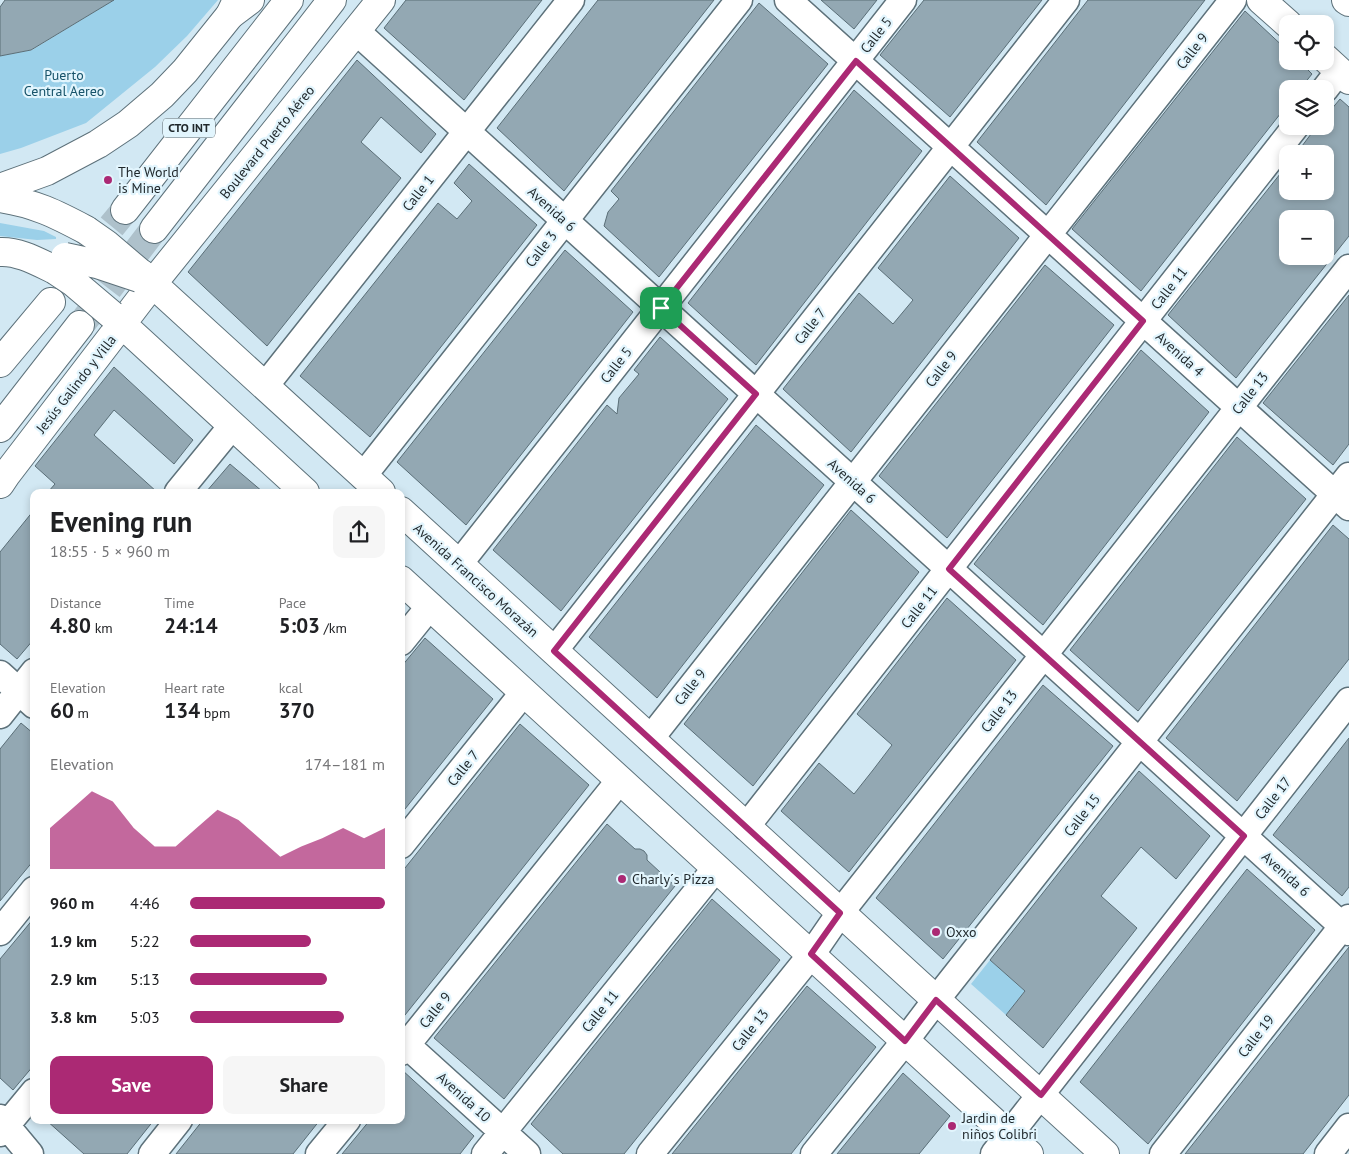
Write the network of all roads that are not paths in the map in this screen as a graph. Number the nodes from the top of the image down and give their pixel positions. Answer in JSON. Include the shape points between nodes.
{"nodes":[{"id":1,"x":289,"y":0,"type":"edge"},
{"id":2,"x":332,"y":0,"type":"edge"},
{"id":3,"x":380,"y":0,"type":"edge"},
{"id":4,"x":570,"y":0,"type":"edge"},
{"id":5,"x":739,"y":0,"type":"edge"},
{"id":6,"x":788,"y":0,"type":"edge"},
{"id":7,"x":904,"y":0,"type":"edge"},
{"id":8,"x":1066,"y":0,"type":"edge"},
{"id":9,"x":1233,"y":0,"type":"edge"},
{"id":10,"x":1261,"y":0,"type":"edge"},
{"id":11,"x":239,"y":5,"type":"edge"},
{"id":12,"x":1279,"y":16,"type":"edge"},
{"id":13,"x":356,"y":31,"type":"junction"},
{"id":14,"x":856,"y":61,"type":"junction"},
{"id":15,"x":466,"y":131,"type":"junction"},
{"id":16,"x":1289,"y":135,"type":"edge"},
{"id":17,"x":951,"y":147,"type":"junction"},
{"id":18,"x":0,"y":188,"type":"edge"},
{"id":19,"x":0,"y":198,"type":"edge"},
{"id":20,"x":125,"y":210,"type":"tunnel mouth"},
{"id":21,"x":564,"y":220,"type":"junction"},
{"id":22,"x":154,"y":229,"type":"tunnel mouth"},
{"id":23,"x":1048,"y":234,"type":"junction"},
{"id":24,"x":5,"y":252,"type":"edge"},
{"id":25,"x":60,"y":264,"type":"junction"},
{"id":26,"x":1349,"y":268,"type":"edge"},
{"id":27,"x":145,"y":279,"type":"junction"},
{"id":28,"x":51,"y":302,"type":"dead end"},
{"id":29,"x":661,"y":308,"type":"junction"},
{"id":30,"x":117,"y":319,"type":"junction"},
{"id":31,"x":1143,"y":321,"type":"junction"},
{"id":32,"x":80,"y":325,"type":"tunnel mouth"},
{"id":33,"x":0,"y":363,"type":"edge"},
{"id":34,"x":265,"y":386,"type":"junction"},
{"id":35,"x":756,"y":394,"type":"junction"},
{"id":36,"x":1239,"y":407,"type":"junction"},
{"id":37,"x":232,"y":426,"type":"junction"},
{"id":38,"x":0,"y":428,"type":"edge"},
{"id":39,"x":852,"y":482,"type":"junction"},
{"id":40,"x":0,"y":484,"type":"edge"},
{"id":41,"x":372,"y":484,"type":"edge"},
{"id":42,"x":180,"y":489,"type":"edge"},
{"id":43,"x":302,"y":489,"type":"edge"},
{"id":44,"x":1344,"y":492,"type":"edge"},
{"id":45,"x":405,"y":515,"type":"edge"},
{"id":46,"x":459,"y":564,"type":"junction"},
{"id":47,"x":949,"y":569,"type":"junction"},
{"id":48,"x":405,"y":584,"type":"edge"},
{"id":49,"x":430,"y":606,"type":"junction"},
{"id":50,"x":405,"y":637,"type":"edge"},
{"id":51,"x":554,"y":651,"type":"junction"},
{"id":52,"x":1044,"y":655,"type":"junction"},
{"id":53,"x":21,"y":686,"type":"edge"},
{"id":54,"x":524,"y":692,"type":"junction"},
{"id":55,"x":1349,"y":701,"type":"edge"},
{"id":56,"x":0,"y":715,"type":"edge"},
{"id":57,"x":650,"y":738,"type":"junction"},
{"id":58,"x":1139,"y":742,"type":"junction"},
{"id":59,"x":620,"y":780,"type":"junction"},
{"id":60,"x":746,"y":827,"type":"junction"},
{"id":61,"x":1244,"y":836,"type":"junction"},
{"id":62,"x":405,"y":840,"type":"edge"},
{"id":63,"x":716,"y":868,"type":"junction"},
{"id":64,"x":30,"y":895,"type":"edge"},
{"id":65,"x":840,"y":913,"type":"junction"},
{"id":66,"x":1347,"y":925,"type":"edge"},
{"id":67,"x":0,"y":932,"type":"edge"},
{"id":68,"x":811,"y":954,"type":"junction"},
{"id":69,"x":936,"y":1000,"type":"junction"},
{"id":70,"x":905,"y":1041,"type":"junction"},
{"id":71,"x":405,"y":1044,"type":"edge"},
{"id":72,"x":405,"y":1048,"type":"edge"},
{"id":73,"x":1041,"y":1095,"type":"junction"},
{"id":74,"x":30,"y":1097,"type":"edge"},
{"id":75,"x":176,"y":1124,"type":"edge"},
{"id":76,"x":344,"y":1124,"type":"edge"},
{"id":77,"x":1349,"y":1127,"type":"edge"},
{"id":78,"x":2,"y":1129,"type":"edge"},
{"id":79,"x":502,"y":1132,"type":"junction"},
{"id":80,"x":1001,"y":1145,"type":"edge"},
{"id":81,"x":24,"y":1154,"type":"edge"},
{"id":82,"x":30,"y":1154,"type":"edge"},
{"id":83,"x":152,"y":1154,"type":"edge"},
{"id":84,"x":319,"y":1154,"type":"edge"},
{"id":85,"x":485,"y":1154,"type":"edge"},
{"id":86,"x":527,"y":1154,"type":"edge"},
{"id":87,"x":650,"y":1154,"type":"edge"},
{"id":88,"x":814,"y":1154,"type":"edge"},
{"id":89,"x":1029,"y":1154,"type":"edge"},
{"id":90,"x":1105,"y":1154,"type":"edge"},
{"id":91,"x":1163,"y":1154,"type":"edge"},
{"id":92,"x":1328,"y":1154,"type":"edge"}],
"edges":[{"from":1,"to":20,"type":"main road","number":"CTO INT"},
{"from":2,"to":22,"type":"main road","number":"CTO INT"},
{"from":3,"to":13,"type":"main road","name":"Boulevard Puerto Aéreo"},
{"from":4,"to":15,"type":"street","name":"Calle 1"},
{"from":5,"to":21,"type":"street","name":"Calle 3"},
{"from":6,"to":14,"type":"street","name":"Avenida 4"},
{"from":7,"to":14,"type":"street","name":"Calle 5"},
{"from":8,"to":17,"type":"street","name":"Calle 7"},
{"from":9,"to":23,"type":"street","name":"Calle 9"},
{"from":10,"to":12,"type":"main road"},
{"from":11,"to":18,"type":"main road","number":"CTO INT","via":[[185,71],[128,124],[46,171]]},
{"from":13,"to":15,"type":"street","name":"Avenida 6"},
{"from":13,"to":27,"type":"main road","name":"Boulevard Puerto Aéreo"},
{"from":14,"to":17,"type":"street","name":"Avenida 4"},
{"from":14,"to":29,"type":"street","name":"Calle 5"},
{"from":15,"to":21,"type":"street","name":"Avenida 6"},
{"from":15,"to":34,"type":"street","name":"Calle 1"},
{"from":16,"to":31,"type":"street","name":"Calle 11"},
{"from":17,"to":23,"type":"street","name":"Avenida 4"},
{"from":17,"to":35,"type":"street","name":"Calle 7"},
{"from":19,"to":27,"type":"main road","bridge":true,"via":[[43,208],[86,230]]},
{"from":21,"to":29,"type":"street","name":"Avenida 6"},
{"from":21,"to":41,"type":"street","name":"Calle 3"},
{"from":23,"to":31,"type":"street","name":"Avenida 4"},
{"from":23,"to":39,"type":"street","name":"Calle 9"},
{"from":24,"to":25,"type":"main road","via":[[41,253]]},
{"from":25,"to":27,"type":"main road","bridge":true,"via":[[97,264]]},
{"from":25,"to":30,"type":"main road","bridge":true,"via":[[73,282]]},
{"from":26,"to":36,"type":"street","name":"Calle 13"},
{"from":27,"to":30,"type":"main road","name":"Jesús Galindo y Villa"},
{"from":27,"to":34,"type":"main road"},
{"from":28,"to":33,"type":"main road"},
{"from":29,"to":35,"type":"street","name":"Avenida 6"},
{"from":29,"to":46,"type":"street","name":"Calle 5"},
{"from":30,"to":37,"type":"main road"},
{"from":30,"to":40,"type":"main road","name":"Jesús Galindo y Villa"},
{"from":31,"to":36,"type":"street","name":"Avenida 4"},
{"from":31,"to":47,"type":"street","name":"Calle 11"},
{"from":32,"to":38,"type":"main road"},
{"from":34,"to":41,"type":"main road"},
{"from":35,"to":39,"type":"street","name":"Avenida 6"},
{"from":35,"to":51,"type":"street","name":"Calle 7"},
{"from":36,"to":44,"type":"street","name":"Avenida 4"},
{"from":36,"to":52,"type":"street","name":"Calle 13"},
{"from":37,"to":42,"type":"street"},
{"from":37,"to":43,"type":"main road"},
{"from":39,"to":47,"type":"street","name":"Avenida 6"},
{"from":39,"to":57,"type":"street","name":"Calle 9"},
{"from":44,"to":58,"type":"street","name":"Calle 15"},
{"from":45,"to":46,"type":"main road","name":"Avenida Francisco Morazán"},
{"from":46,"to":51,"type":"main road","name":"Avenida Francisco Morazán"},
{"from":47,"to":52,"type":"street","name":"Avenida 6"},
{"from":47,"to":60,"type":"street","name":"Calle 11"},
{"from":48,"to":49,"type":"main road"},
{"from":49,"to":50,"type":"street"},
{"from":49,"to":54,"type":"main road"},
{"from":51,"to":57,"type":"main road","name":"Avenida Francisco Morazán"},
{"from":52,"to":58,"type":"street","name":"Avenida 6"},
{"from":52,"to":65,"type":"street","name":"Calle 13"},
{"from":53,"to":56,"type":"street"},
{"from":54,"to":59,"type":"main road"},
{"from":54,"to":62,"type":"street","name":"Calle 7"},
{"from":55,"to":61,"type":"street","name":"Calle 17"},
{"from":57,"to":60,"type":"main road","name":"Avenida Francisco Morazán"},
{"from":58,"to":61,"type":"street","name":"Avenida 6"},
{"from":58,"to":69,"type":"street","name":"Calle 15"},
{"from":59,"to":63,"type":"main road"},
{"from":59,"to":71,"type":"street","name":"Calle 9"},
{"from":60,"to":65,"type":"main road","name":"Avenida Francisco Morazán"},
{"from":61,"to":66,"type":"street","name":"Avenida 6"},
{"from":61,"to":73,"type":"street","name":"Calle 17"},
{"from":63,"to":68,"type":"main road"},
{"from":63,"to":79,"type":"street","name":"Calle 11"},
{"from":64,"to":67,"type":"street"},
{"from":65,"to":68,"type":"street","name":"Calle 13"},
{"from":65,"to":69,"type":"main road","name":"Avenida Francisco Morazán"},
{"from":66,"to":91,"type":"street","name":"Calle 19"},
{"from":68,"to":70,"type":"main road"},
{"from":68,"to":87,"type":"street","name":"Calle 13"},
{"from":69,"to":70,"type":"street","name":"Calle 15"},
{"from":69,"to":73,"type":"main road","name":"Avenida Francisco Morazán"},
{"from":70,"to":80,"type":"main road"},
{"from":70,"to":88,"type":"street","name":"Calle 15"},
{"from":72,"to":79,"type":"street","name":"Avenida 10"},
{"from":73,"to":80,"type":"street","name":"Calle 17"},
{"from":73,"to":90,"type":"main road","name":"Avenida Francisco Morazán"},
{"from":74,"to":78,"type":"street"},
{"from":75,"to":83,"type":"street"},
{"from":76,"to":84,"type":"street"},
{"from":77,"to":92,"type":"street"},
{"from":78,"to":81,"type":"street"},
{"from":78,"to":82,"type":"street"},
{"from":79,"to":85,"type":"street","name":"Calle 11"},
{"from":79,"to":86,"type":"street","name":"Avenida 10"},
{"from":80,"to":89,"type":"main road"}]}
